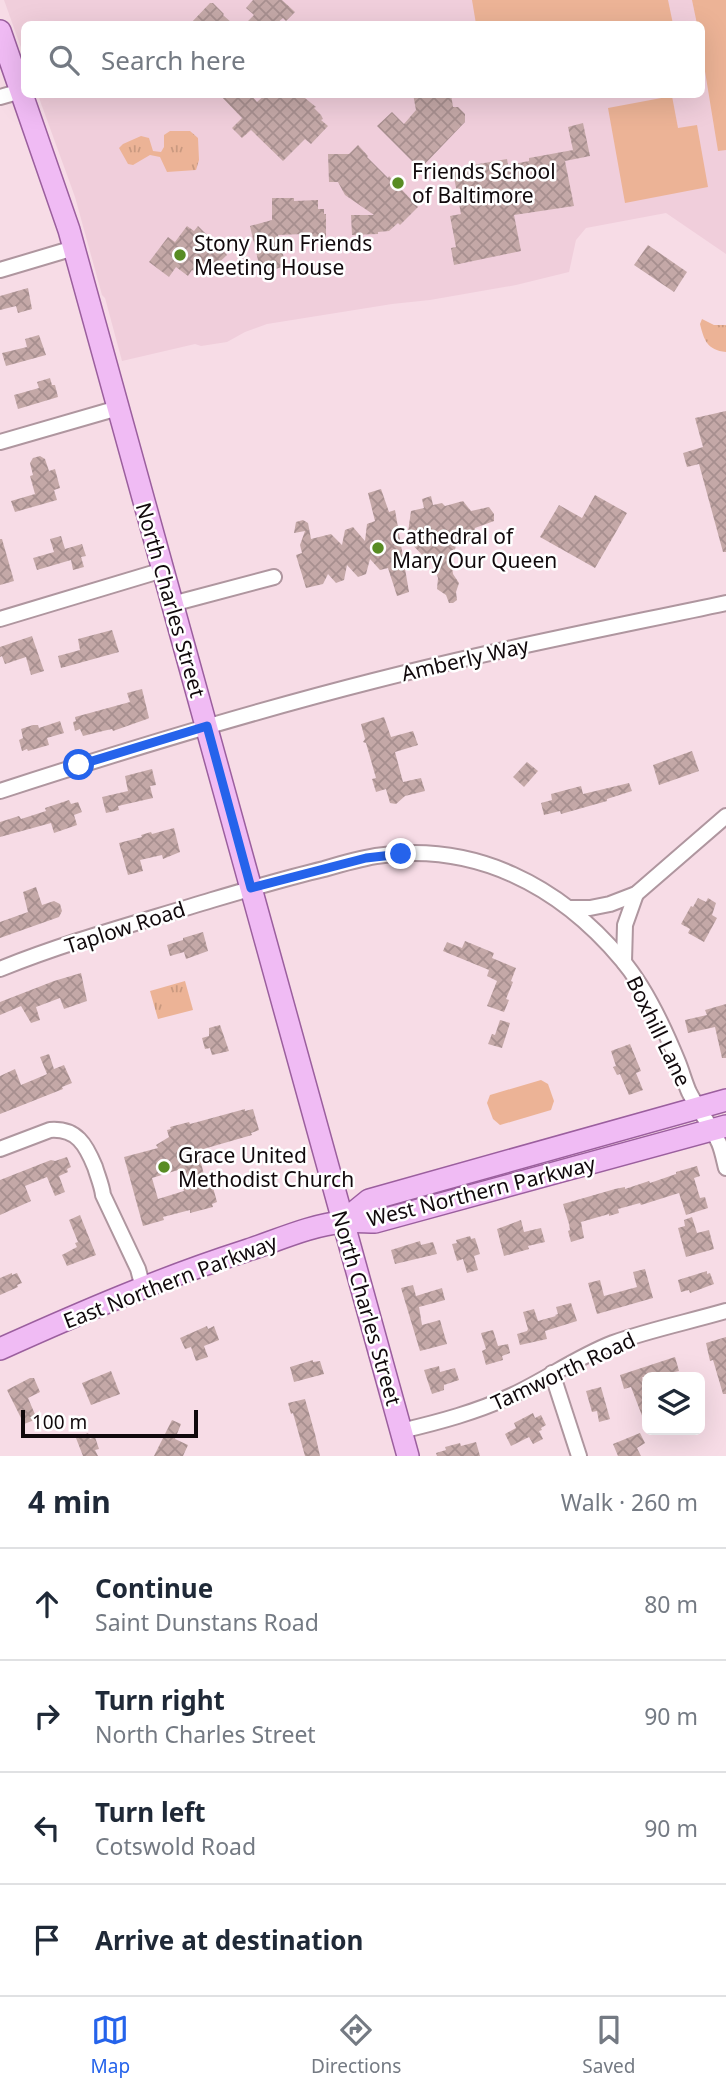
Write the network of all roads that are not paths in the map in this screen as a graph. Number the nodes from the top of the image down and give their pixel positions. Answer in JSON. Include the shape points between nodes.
{"nodes":[{"id":1,"x":0,"y":31,"type":"edge"},
{"id":2,"x":21,"y":91,"type":"joint"},
{"id":3,"x":0,"y":97,"type":"edge"},
{"id":4,"x":24,"y":98,"type":"edge"},
{"id":5,"x":74,"y":248,"type":"junction"},
{"id":6,"x":0,"y":270,"type":"edge"},
{"id":7,"x":118,"y":408,"type":"junction"},
{"id":8,"x":0,"y":442,"type":"edge"},
{"id":9,"x":163,"y":570,"type":"junction"},
{"id":10,"x":274,"y":577,"type":"dead end"},
{"id":11,"x":726,"y":603,"type":"edge"},
{"id":12,"x":172,"y":604,"type":"junction"},
{"id":13,"x":0,"y":619,"type":"edge"},
{"id":14,"x":207,"y":726,"type":"junction"},
{"id":15,"x":0,"y":791,"type":"edge"},
{"id":16,"x":726,"y":816,"type":"edge"},
{"id":17,"x":251,"y":888,"type":"junction"},
{"id":18,"x":636,"y":894,"type":"junction"},
{"id":19,"x":571,"y":908,"type":"junction"},
{"id":20,"x":624,"y":962,"type":"junction"},
{"id":21,"x":0,"y":969,"type":"edge"},
{"id":22,"x":726,"y":1100,"type":"edge"},
{"id":23,"x":699,"y":1109,"type":"junction"},
{"id":24,"x":719,"y":1128,"type":"edge"},
{"id":25,"x":0,"y":1149,"type":"edge"},
{"id":26,"x":726,"y":1168,"type":"edge"},
{"id":27,"x":342,"y":1222,"type":"junction"},
{"id":28,"x":143,"y":1288,"type":"junction"},
{"id":29,"x":726,"y":1311,"type":"edge"},
{"id":30,"x":0,"y":1349,"type":"edge"},
{"id":31,"x":552,"y":1373,"type":"junction"},
{"id":32,"x":401,"y":1431,"type":"junction"},
{"id":33,"x":408,"y":1456,"type":"edge"},
{"id":34,"x":579,"y":1456,"type":"edge"}],
"edges":[{"from":1,"to":2,"type":"main road","name":"North Charles Street"},
{"from":2,"to":3,"type":"street"},
{"from":4,"to":5,"type":"main road","name":"North Charles Street"},
{"from":5,"to":6,"type":"street"},
{"from":5,"to":7,"type":"main road","name":"North Charles Street"},
{"from":7,"to":8,"type":"street"},
{"from":7,"to":9,"type":"main road","name":"North Charles Street"},
{"from":9,"to":12,"type":"main road","name":"North Charles Street"},
{"from":9,"to":13,"type":"street"},
{"from":10,"to":12,"type":"street"},
{"from":11,"to":14,"type":"street","name":"Amberly Way","via":[[392,676]]},
{"from":12,"to":14,"type":"main road","name":"North Charles Street"},
{"from":14,"to":15,"type":"street","name":"Amberly Way"},
{"from":14,"to":17,"type":"main road","name":"North Charles Street"},
{"from":16,"to":18,"type":"street"},
{"from":17,"to":19,"type":"street","name":"Taplow Road","via":[[366,858],[428,854],[508,872]]},
{"from":17,"to":21,"type":"street","name":"Taplow Road"},
{"from":17,"to":27,"type":"main road","name":"North Charles Street"},
{"from":18,"to":19,"type":"street","via":[[610,904]]},
{"from":18,"to":20,"type":"street","via":[[625,925]]},
{"from":19,"to":20,"type":"street","name":"Boxhill Lane"},
{"from":20,"to":23,"type":"street","name":"Boxhill Lane","via":[[661,1025]]},
{"from":22,"to":23,"type":"main road","name":"West Northern Parkway"},
{"from":23,"to":24,"type":"street","name":"Boxhill Lane"},
{"from":23,"to":27,"type":"main road","name":"West Northern Parkway","via":[[369,1200]]},
{"from":24,"to":26,"type":"street","name":"Boxhill Lane"},
{"from":24,"to":27,"type":"main road","name":"West Northern Parkway","via":[[375,1222]]},
{"from":25,"to":28,"type":"street","via":[[50,1130],[78,1137],[89,1153]]},
{"from":27,"to":28,"type":"main road","name":"East Northern Parkway"},
{"from":27,"to":32,"type":"main road","name":"North Charles Street"},
{"from":28,"to":30,"type":"main road","name":"East Northern Parkway"},
{"from":29,"to":31,"type":"street","name":"Tamworth Road","via":[[612,1344]]},
{"from":31,"to":32,"type":"street","name":"Tamworth Road","via":[[492,1404]]},
{"from":31,"to":34,"type":"street"},
{"from":32,"to":33,"type":"main road","name":"North Charles Street"}]}
